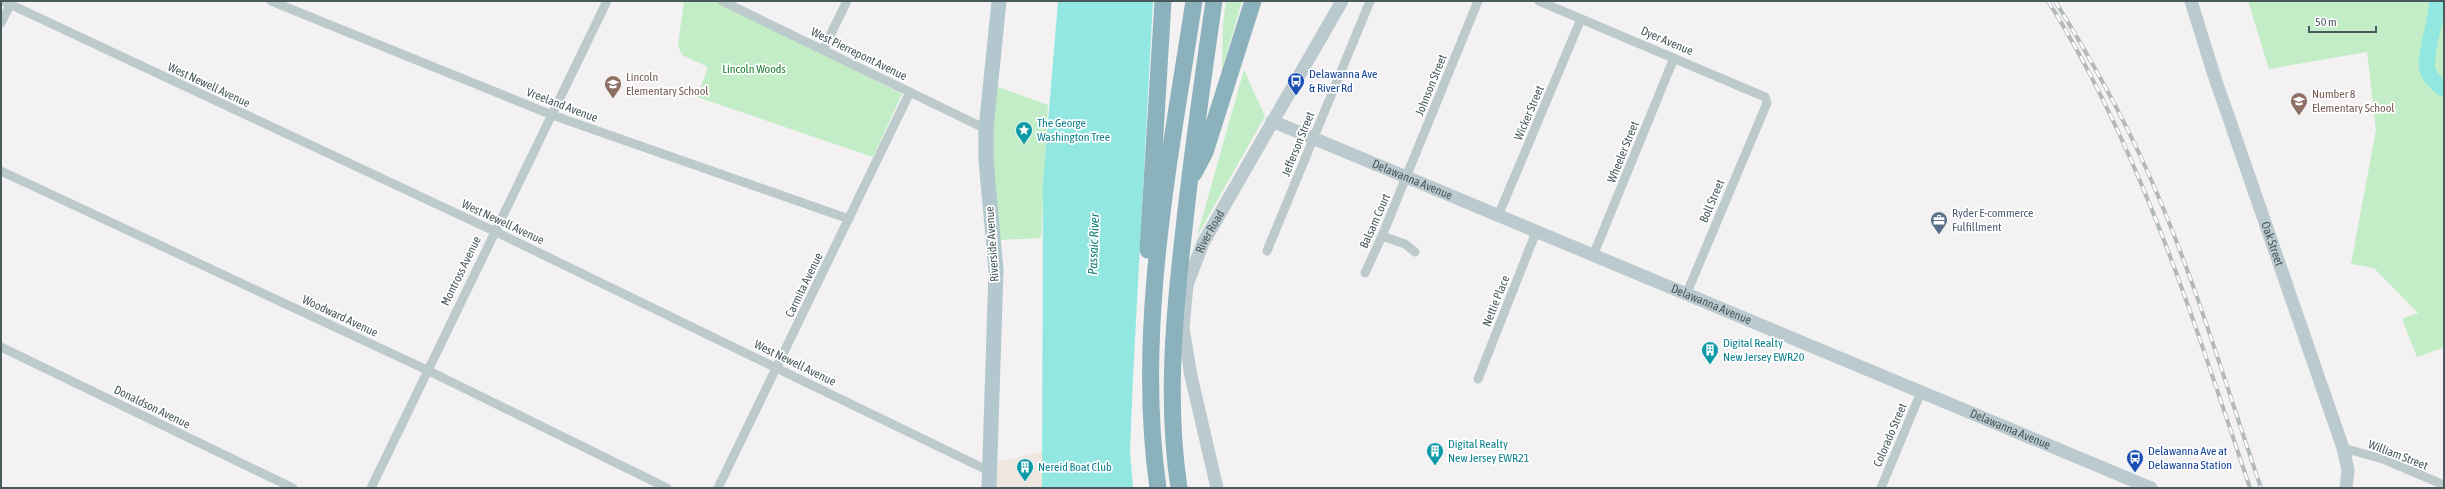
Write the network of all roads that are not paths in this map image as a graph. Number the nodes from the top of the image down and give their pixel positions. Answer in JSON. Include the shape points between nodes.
{"nodes":[{"id":1,"x":271,"y":1,"type":"edge"},
{"id":2,"x":607,"y":1,"type":"edge"},
{"id":3,"x":722,"y":1,"type":"edge"},
{"id":4,"x":847,"y":1,"type":"edge"},
{"id":5,"x":999,"y":1,"type":"edge"},
{"id":6,"x":1163,"y":1,"type":"edge"},
{"id":7,"x":1194,"y":1,"type":"edge"},
{"id":8,"x":1214,"y":1,"type":"edge"},
{"id":9,"x":1250,"y":1,"type":"edge"},
{"id":10,"x":1253,"y":1,"type":"edge"},
{"id":11,"x":1342,"y":1,"type":"edge"},
{"id":12,"x":1370,"y":1,"type":"edge"},
{"id":13,"x":1478,"y":1,"type":"edge"},
{"id":14,"x":1539,"y":1,"type":"edge"},
{"id":15,"x":2191,"y":1,"type":"edge"},
{"id":16,"x":9,"y":2,"type":"edge"},
{"id":17,"x":1582,"y":19,"type":"junction"},
{"id":18,"x":1,"y":24,"type":"edge"},
{"id":19,"x":1239,"y":43,"type":"junction"},
{"id":20,"x":823,"y":50,"type":"junction"},
{"id":21,"x":1674,"y":58,"type":"junction"},
{"id":22,"x":910,"y":92,"type":"junction"},
{"id":23,"x":552,"y":115,"type":"junction"},
{"id":24,"x":1761,"y":117,"type":"joint"},
{"id":25,"x":1272,"y":121,"type":"junction"},
{"id":26,"x":986,"y":129,"type":"junction"},
{"id":27,"x":1313,"y":139,"type":"junction"},
{"id":28,"x":1,"y":171,"type":"edge"},
{"id":29,"x":1406,"y":178,"type":"junction"},
{"id":30,"x":1189,"y":184,"type":"junction"},
{"id":31,"x":1498,"y":216,"type":"junction"},
{"id":32,"x":849,"y":219,"type":"junction"},
{"id":33,"x":494,"y":231,"type":"junction"},
{"id":34,"x":1536,"y":232,"type":"junction"},
{"id":35,"x":1382,"y":236,"type":"junction"},
{"id":36,"x":1267,"y":251,"type":"dead end"},
{"id":37,"x":1415,"y":252,"type":"dead end"},
{"id":38,"x":1593,"y":256,"type":"junction"},
{"id":39,"x":1365,"y":272,"type":"dead end"},
{"id":40,"x":1686,"y":295,"type":"junction"},
{"id":41,"x":1,"y":347,"type":"edge"},
{"id":42,"x":777,"y":368,"type":"junction"},
{"id":43,"x":427,"y":370,"type":"junction"},
{"id":44,"x":1478,"y":379,"type":"dead end"},
{"id":45,"x":1152,"y":383,"type":"junction"},
{"id":46,"x":1921,"y":392,"type":"junction"},
{"id":47,"x":1154,"y":447,"type":"junction"},
{"id":48,"x":2343,"y":448,"type":"junction"},
{"id":49,"x":989,"y":471,"type":"junction"},
{"id":50,"x":2444,"y":485,"type":"edge"},
{"id":51,"x":293,"y":488,"type":"edge"},
{"id":52,"x":371,"y":488,"type":"edge"},
{"id":53,"x":667,"y":488,"type":"edge"},
{"id":54,"x":718,"y":488,"type":"edge"},
{"id":55,"x":988,"y":488,"type":"edge"},
{"id":56,"x":1154,"y":488,"type":"edge"},
{"id":57,"x":1158,"y":488,"type":"edge"},
{"id":58,"x":1179,"y":488,"type":"edge"},
{"id":59,"x":1216,"y":488,"type":"edge"},
{"id":60,"x":1881,"y":488,"type":"edge"},
{"id":61,"x":2151,"y":488,"type":"edge"},
{"id":62,"x":2346,"y":488,"type":"edge"}],
"edges":[{"from":1,"to":23,"type":"street","name":"Vreeland Avenue"},
{"from":2,"to":23,"type":"street","name":"Montross Avenue"},
{"from":3,"to":20,"type":"street","name":"West Pierrepont Avenue"},
{"from":4,"to":20,"type":"street"},
{"from":5,"to":26,"type":"main road","name":"Riverside Avenue"},
{"from":6,"to":45,"type":"highway","via":[[1147,278]]},
{"from":7,"to":45,"type":"highway","via":[[1159,247]]},
{"from":8,"to":30,"type":"highway"},
{"from":9,"to":19,"type":"highway"},
{"from":10,"to":19,"type":"highway"},
{"from":11,"to":25,"type":"street","name":"River Road"},
{"from":12,"to":27,"type":"street","name":"Jefferson Street"},
{"from":13,"to":29,"type":"street","name":"Johnson Street"},
{"from":14,"to":17,"type":"street","name":"Dyer Avenue"},
{"from":15,"to":48,"type":"street","name":"Oak Street","via":[[2216,83]]},
{"from":16,"to":18,"type":"street"},
{"from":16,"to":33,"type":"street","name":"West Newell Avenue"},
{"from":17,"to":21,"type":"street","name":"Dyer Avenue"},
{"from":17,"to":31,"type":"street","name":"Wicker Street"},
{"from":19,"to":30,"type":"highway","via":[[1205,152]]},
{"from":20,"to":22,"type":"street","name":"West Pierrepont Avenue"},
{"from":21,"to":24,"type":"street","name":"Dyer Avenue","via":[[1765,97],[1767,103]]},
{"from":21,"to":38,"type":"street","name":"Wheeler Street"},
{"from":22,"to":26,"type":"street","name":"West Pierrepont Avenue"},
{"from":22,"to":32,"type":"street","name":"Carmita Avenue"},
{"from":23,"to":32,"type":"street","name":"Vreeland Avenue"},
{"from":23,"to":33,"type":"street","name":"Montross Avenue"},
{"from":24,"to":40,"type":"street","name":"Boll Street"},
{"from":25,"to":27,"type":"street","name":"Delawanna Avenue"},
{"from":25,"to":59,"type":"street","name":"River Road","via":[[1211,229],[1192,268],[1184,297],[1183,334]]},
{"from":26,"to":49,"type":"main road","name":"Riverside Avenue","via":[[986,160],[996,270]]},
{"from":27,"to":29,"type":"street","name":"Delawanna Avenue"},
{"from":27,"to":36,"type":"street","name":"Jefferson Street"},
{"from":28,"to":43,"type":"street","name":"Woodward Avenue"},
{"from":29,"to":31,"type":"street","name":"Delawanna Avenue"},
{"from":29,"to":35,"type":"street","name":"Balsam Court"},
{"from":30,"to":58,"type":"highway","via":[[1173,340],[1174,429]]},
{"from":31,"to":34,"type":"street","name":"Delawanna Avenue"},
{"from":32,"to":42,"type":"street","name":"Carmita Avenue"},
{"from":33,"to":42,"type":"street","name":"West Newell Avenue"},
{"from":33,"to":43,"type":"street","name":"Montross Avenue"},
{"from":34,"to":38,"type":"street","name":"Delawanna Avenue"},
{"from":34,"to":44,"type":"street","name":"Nettie Place"},
{"from":35,"to":37,"type":"street","via":[[1405,244]]},
{"from":35,"to":39,"type":"street","name":"Balsam Court"},
{"from":38,"to":40,"type":"street","name":"Delawanna Avenue"},
{"from":40,"to":46,"type":"street","name":"Delawanna Avenue"},
{"from":41,"to":51,"type":"street","name":"Donaldson Avenue"},
{"from":42,"to":49,"type":"street","name":"West Newell Avenue"},
{"from":42,"to":54,"type":"street","name":"Carmita Avenue"},
{"from":43,"to":52,"type":"street","name":"Montross Avenue"},
{"from":43,"to":53,"type":"street","name":"Woodward Avenue"},
{"from":45,"to":47,"type":"highway"},
{"from":46,"to":60,"type":"street","name":"Colorado Street"},
{"from":46,"to":61,"type":"street","name":"Delawanna Avenue"},
{"from":47,"to":56,"type":"highway"},
{"from":47,"to":57,"type":"highway"},
{"from":48,"to":50,"type":"street","name":"William Street","via":[[2382,460]]},
{"from":48,"to":62,"type":"street","name":"Oak Street","via":[[2348,470]]},
{"from":49,"to":55,"type":"main road","name":"Riverside Avenue"}]}
